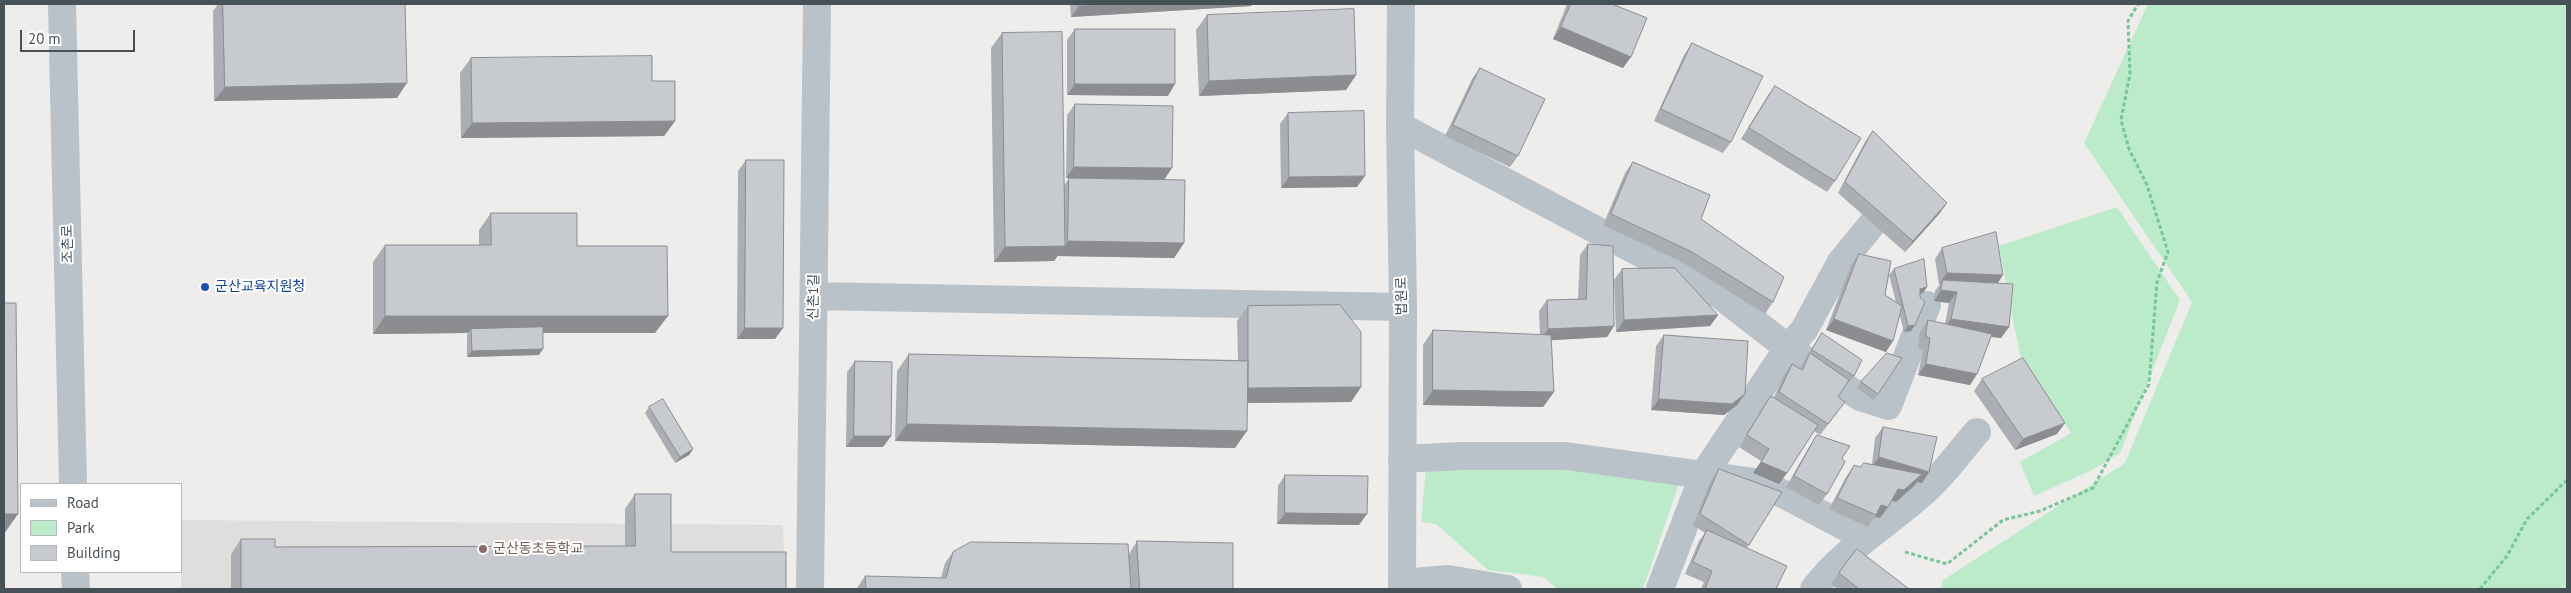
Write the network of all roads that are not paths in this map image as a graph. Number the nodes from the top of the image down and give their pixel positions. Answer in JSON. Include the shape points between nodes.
{"nodes":[{"id":1,"x":62,"y":4,"type":"edge"},
{"id":2,"x":817,"y":4,"type":"edge"},
{"id":3,"x":1401,"y":4,"type":"edge"},
{"id":4,"x":1400,"y":126,"type":"junction"},
{"id":5,"x":1872,"y":223,"type":"edge"},
{"id":6,"x":814,"y":296,"type":"junction"},
{"id":7,"x":1927,"y":305,"type":"edge"},
{"id":8,"x":1403,"y":307,"type":"junction"},
{"id":9,"x":1788,"y":348,"type":"junction"},
{"id":10,"x":1977,"y":432,"type":"dead end"},
{"id":11,"x":1402,"y":459,"type":"junction"},
{"id":12,"x":1704,"y":474,"type":"junction"},
{"id":13,"x":74,"y":483,"type":"edge"},
{"id":14,"x":1865,"y":537,"type":"junction"},
{"id":15,"x":76,"y":573,"type":"edge"},
{"id":16,"x":1410,"y":587,"type":"edge"},
{"id":17,"x":76,"y":589,"type":"edge"},
{"id":18,"x":810,"y":589,"type":"edge"},
{"id":19,"x":1508,"y":589,"type":"edge"},
{"id":20,"x":1660,"y":589,"type":"edge"},
{"id":21,"x":1814,"y":589,"type":"edge"}],
"edges":[{"from":1,"to":13,"type":"street","name":"조촌로"},
{"from":2,"to":6,"type":"street","name":"신촌1길"},
{"from":3,"to":4,"type":"street","name":"법원로"},
{"from":4,"to":8,"type":"street","name":"법원로"},
{"from":4,"to":9,"type":"street","via":[[1721,296]]},
{"from":5,"to":9,"type":"street","via":[[1841,262],[1804,330]]},
{"from":6,"to":8,"type":"street"},
{"from":6,"to":18,"type":"street","name":"신촌1길"},
{"from":7,"to":9,"type":"street","via":[[1888,406],[1860,397]]},
{"from":8,"to":11,"type":"street","name":"법원로"},
{"from":9,"to":12,"type":"street"},
{"from":10,"to":14,"type":"street","via":[[1927,490]]},
{"from":11,"to":12,"type":"street","via":[[1566,456]]},
{"from":11,"to":16,"type":"street","name":"법원로"},
{"from":12,"to":14,"type":"street","via":[[1762,483]]},
{"from":12,"to":20,"type":"street"},
{"from":14,"to":21,"type":"street","via":[[1827,572]]},
{"from":15,"to":17,"type":"street"},
{"from":16,"to":19,"type":"street","via":[[1448,579]]}]}
